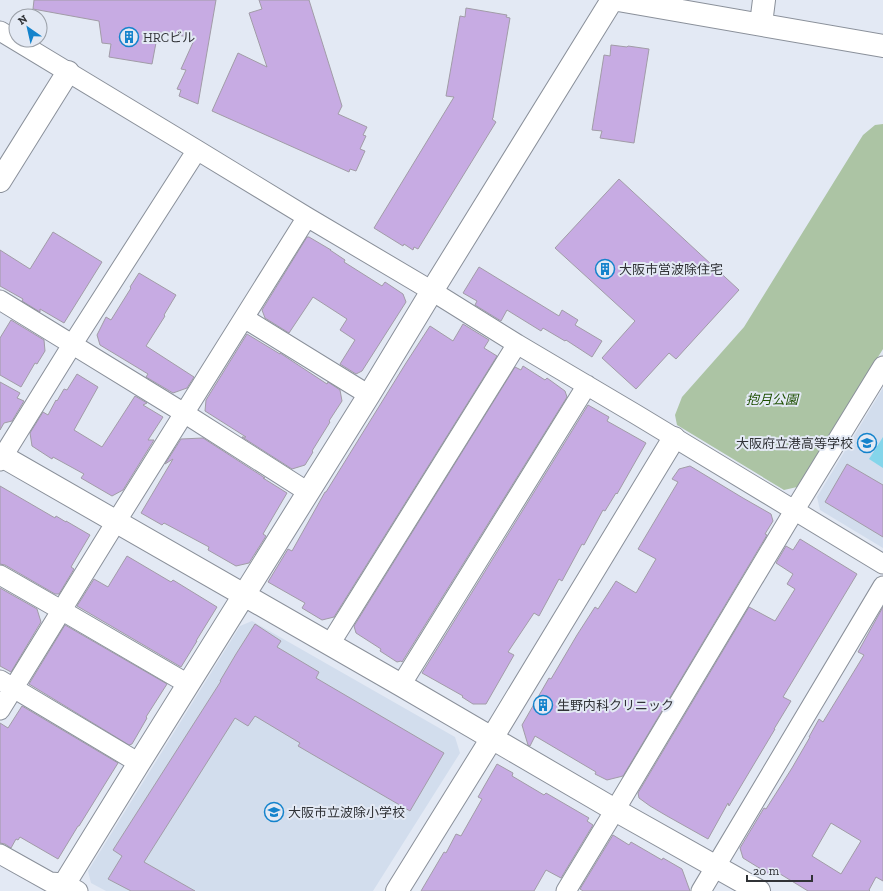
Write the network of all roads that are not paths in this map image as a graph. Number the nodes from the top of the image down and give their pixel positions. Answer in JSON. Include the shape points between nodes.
{"nodes":[{"id":1,"x":612,"y":0,"type":"edge"},
{"id":2,"x":618,"y":0,"type":"edge"},
{"id":3,"x":764,"y":0,"type":"edge"},
{"id":4,"x":760,"y":24,"type":"junction"},
{"id":5,"x":0,"y":31,"type":"edge"},
{"id":6,"x":883,"y":46,"type":"edge"},
{"id":7,"x":68,"y":72,"type":"junction"},
{"id":8,"x":197,"y":150,"type":"junction"},
{"id":9,"x":0,"y":182,"type":"edge"},
{"id":10,"x":307,"y":217,"type":"junction"},
{"id":11,"x":432,"y":291,"type":"junction"},
{"id":12,"x":0,"y":300,"type":"edge"},
{"id":13,"x":244,"y":318,"type":"junction"},
{"id":14,"x":517,"y":344,"type":"junction"},
{"id":15,"x":72,"y":345,"type":"junction"},
{"id":16,"x":883,"y":366,"type":"edge"},
{"id":17,"x":587,"y":386,"type":"junction"},
{"id":18,"x":369,"y":395,"type":"junction"},
{"id":19,"x":184,"y":413,"type":"junction"},
{"id":20,"x":674,"y":438,"type":"junction"},
{"id":21,"x":1,"y":457,"type":"edge"},
{"id":22,"x":308,"y":492,"type":"junction"},
{"id":23,"x":794,"y":511,"type":"junction"},
{"id":24,"x":116,"y":522,"type":"junction"},
{"id":25,"x":883,"y":564,"type":"edge"},
{"id":26,"x":0,"y":576,"type":"edge"},
{"id":27,"x":883,"y":586,"type":"edge"},
{"id":28,"x":244,"y":595,"type":"junction"},
{"id":29,"x":61,"y":610,"type":"junction"},
{"id":30,"x":330,"y":644,"type":"junction"},
{"id":31,"x":7,"y":684,"type":"edge"},
{"id":32,"x":188,"y":684,"type":"junction"},
{"id":33,"x":401,"y":685,"type":"junction"},
{"id":34,"x":0,"y":710,"type":"edge"},
{"id":35,"x":492,"y":738,"type":"junction"},
{"id":36,"x":138,"y":763,"type":"junction"},
{"id":37,"x":615,"y":810,"type":"junction"},
{"id":38,"x":0,"y":854,"type":"edge"},
{"id":39,"x":716,"y":866,"type":"junction"},
{"id":40,"x":67,"y":888,"type":"edge"},
{"id":41,"x":397,"y":891,"type":"edge"},
{"id":42,"x":566,"y":891,"type":"edge"},
{"id":43,"x":701,"y":891,"type":"edge"},
{"id":44,"x":759,"y":891,"type":"edge"}],
"edges":[{"from":1,"to":11,"type":"street"},
{"from":2,"to":4,"type":"street"},
{"from":3,"to":4,"type":"street"},
{"from":4,"to":6,"type":"street"},
{"from":5,"to":7,"type":"street"},
{"from":7,"to":8,"type":"street"},
{"from":7,"to":9,"type":"street"},
{"from":8,"to":10,"type":"street"},
{"from":8,"to":15,"type":"street"},
{"from":10,"to":11,"type":"street"},
{"from":10,"to":13,"type":"street"},
{"from":11,"to":14,"type":"street"},
{"from":11,"to":18,"type":"street"},
{"from":12,"to":15,"type":"street"},
{"from":13,"to":18,"type":"street"},
{"from":13,"to":19,"type":"street"},
{"from":14,"to":17,"type":"street"},
{"from":14,"to":30,"type":"street"},
{"from":15,"to":19,"type":"street"},
{"from":15,"to":21,"type":"street"},
{"from":16,"to":23,"type":"street"},
{"from":17,"to":20,"type":"street"},
{"from":17,"to":33,"type":"street"},
{"from":18,"to":22,"type":"street"},
{"from":19,"to":22,"type":"street"},
{"from":19,"to":24,"type":"street"},
{"from":20,"to":23,"type":"street"},
{"from":20,"to":35,"type":"street"},
{"from":21,"to":24,"type":"street"},
{"from":22,"to":28,"type":"street"},
{"from":23,"to":25,"type":"street"},
{"from":23,"to":37,"type":"street"},
{"from":24,"to":28,"type":"street"},
{"from":24,"to":29,"type":"street"},
{"from":26,"to":29,"type":"street"},
{"from":27,"to":39,"type":"street"},
{"from":28,"to":30,"type":"street"},
{"from":28,"to":32,"type":"street"},
{"from":29,"to":31,"type":"street"},
{"from":29,"to":32,"type":"street"},
{"from":30,"to":33,"type":"street"},
{"from":31,"to":34,"type":"street"},
{"from":31,"to":36,"type":"street"},
{"from":32,"to":36,"type":"street"},
{"from":33,"to":35,"type":"street"},
{"from":35,"to":37,"type":"street"},
{"from":35,"to":41,"type":"street"},
{"from":36,"to":40,"type":"street"},
{"from":37,"to":39,"type":"street"},
{"from":37,"to":42,"type":"street"},
{"from":38,"to":40,"type":"street","via":[[50,882]]},
{"from":39,"to":43,"type":"street"},
{"from":39,"to":44,"type":"street"}]}
